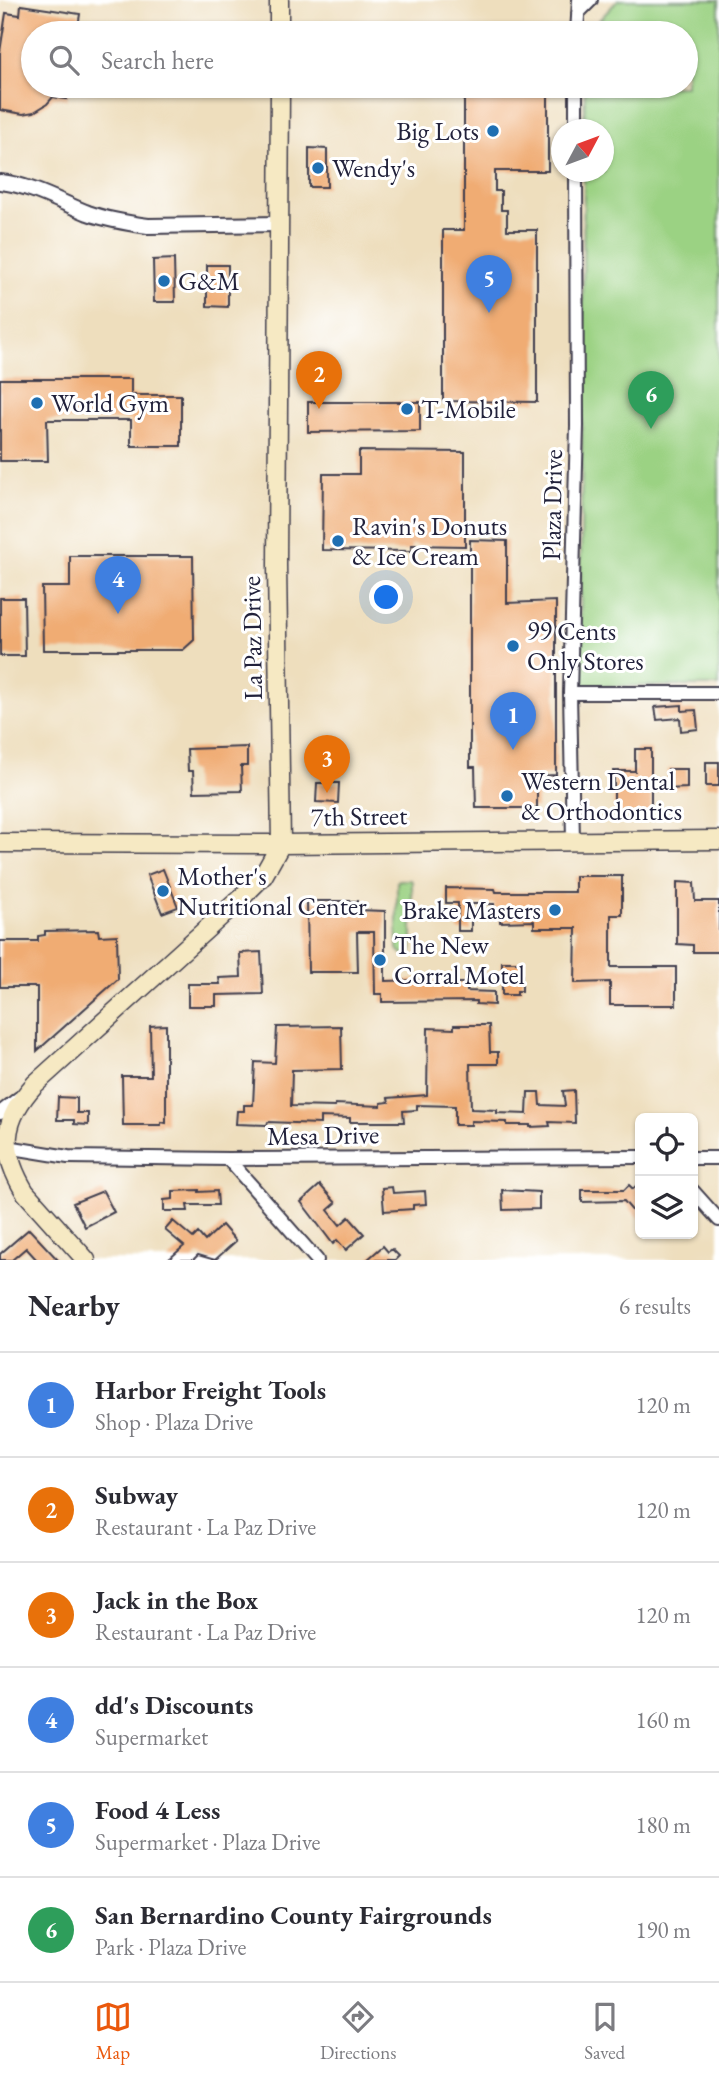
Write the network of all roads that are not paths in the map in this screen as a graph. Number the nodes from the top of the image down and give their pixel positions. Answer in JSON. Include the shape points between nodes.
{"nodes":[{"id":1,"x":279,"y":0,"type":"edge"},
{"id":2,"x":591,"y":0,"type":"edge"},
{"id":3,"x":578,"y":7,"type":"edge"},
{"id":4,"x":279,"y":21,"type":"edge"},
{"id":5,"x":280,"y":98,"type":"edge"},
{"id":6,"x":576,"y":98,"type":"edge"},
{"id":7,"x":576,"y":119,"type":"edge"},
{"id":8,"x":0,"y":182,"type":"edge"},
{"id":9,"x":576,"y":182,"type":"edge"},
{"id":10,"x":279,"y":224,"type":"junction"},
{"id":11,"x":570,"y":693,"type":"junction"},
{"id":12,"x":719,"y":693,"type":"edge"},
{"id":13,"x":573,"y":840,"type":"junction"},
{"id":14,"x":719,"y":840,"type":"edge"},
{"id":15,"x":0,"y":843,"type":"edge"},
{"id":16,"x":281,"y":844,"type":"junction"},
{"id":17,"x":35,"y":1084,"type":"junction"},
{"id":18,"x":0,"y":1113,"type":"edge"},
{"id":19,"x":3,"y":1146,"type":"edge"},
{"id":20,"x":635,"y":1157,"type":"edge"},
{"id":21,"x":698,"y":1158,"type":"edge"},
{"id":22,"x":719,"y":1158,"type":"edge"},
{"id":23,"x":228,"y":1159,"type":"junction"},
{"id":24,"x":698,"y":1197,"type":"edge"},
{"id":25,"x":719,"y":1220,"type":"edge"},
{"id":26,"x":86,"y":1260,"type":"edge"},
{"id":27,"x":317,"y":1260,"type":"edge"}],
"edges":[{"from":1,"to":4,"type":"main road"},
{"from":2,"to":3,"type":"street"},
{"from":5,"to":10,"type":"main road","name":"La Paz Drive"},
{"from":6,"to":7,"type":"street"},
{"from":8,"to":10,"type":"street","via":[[108,220],[148,226]]},
{"from":9,"to":11,"type":"street","name":"Plaza Drive","via":[[577,426]]},
{"from":10,"to":16,"type":"main road","name":"La Paz Drive"},
{"from":11,"to":12,"type":"street"},
{"from":11,"to":13,"type":"street","name":"Plaza Drive"},
{"from":13,"to":14,"type":"main road","name":"7th Street"},
{"from":13,"to":16,"type":"main road","name":"7th Street"},
{"from":15,"to":16,"type":"main road","name":"7th Street"},
{"from":16,"to":17,"type":"main road","via":[[263,876],[241,898]]},
{"from":17,"to":18,"type":"street"},
{"from":17,"to":19,"type":"main road","via":[[21,1101]]},
{"from":19,"to":23,"type":"street","name":"Mesa Drive","via":[[68,1157]]},
{"from":19,"to":26,"type":"main road","via":[[25,1192]]},
{"from":20,"to":23,"type":"street","name":"Mesa Drive"},
{"from":21,"to":22,"type":"street"},
{"from":23,"to":27,"type":"street"},
{"from":24,"to":25,"type":"street"}]}
